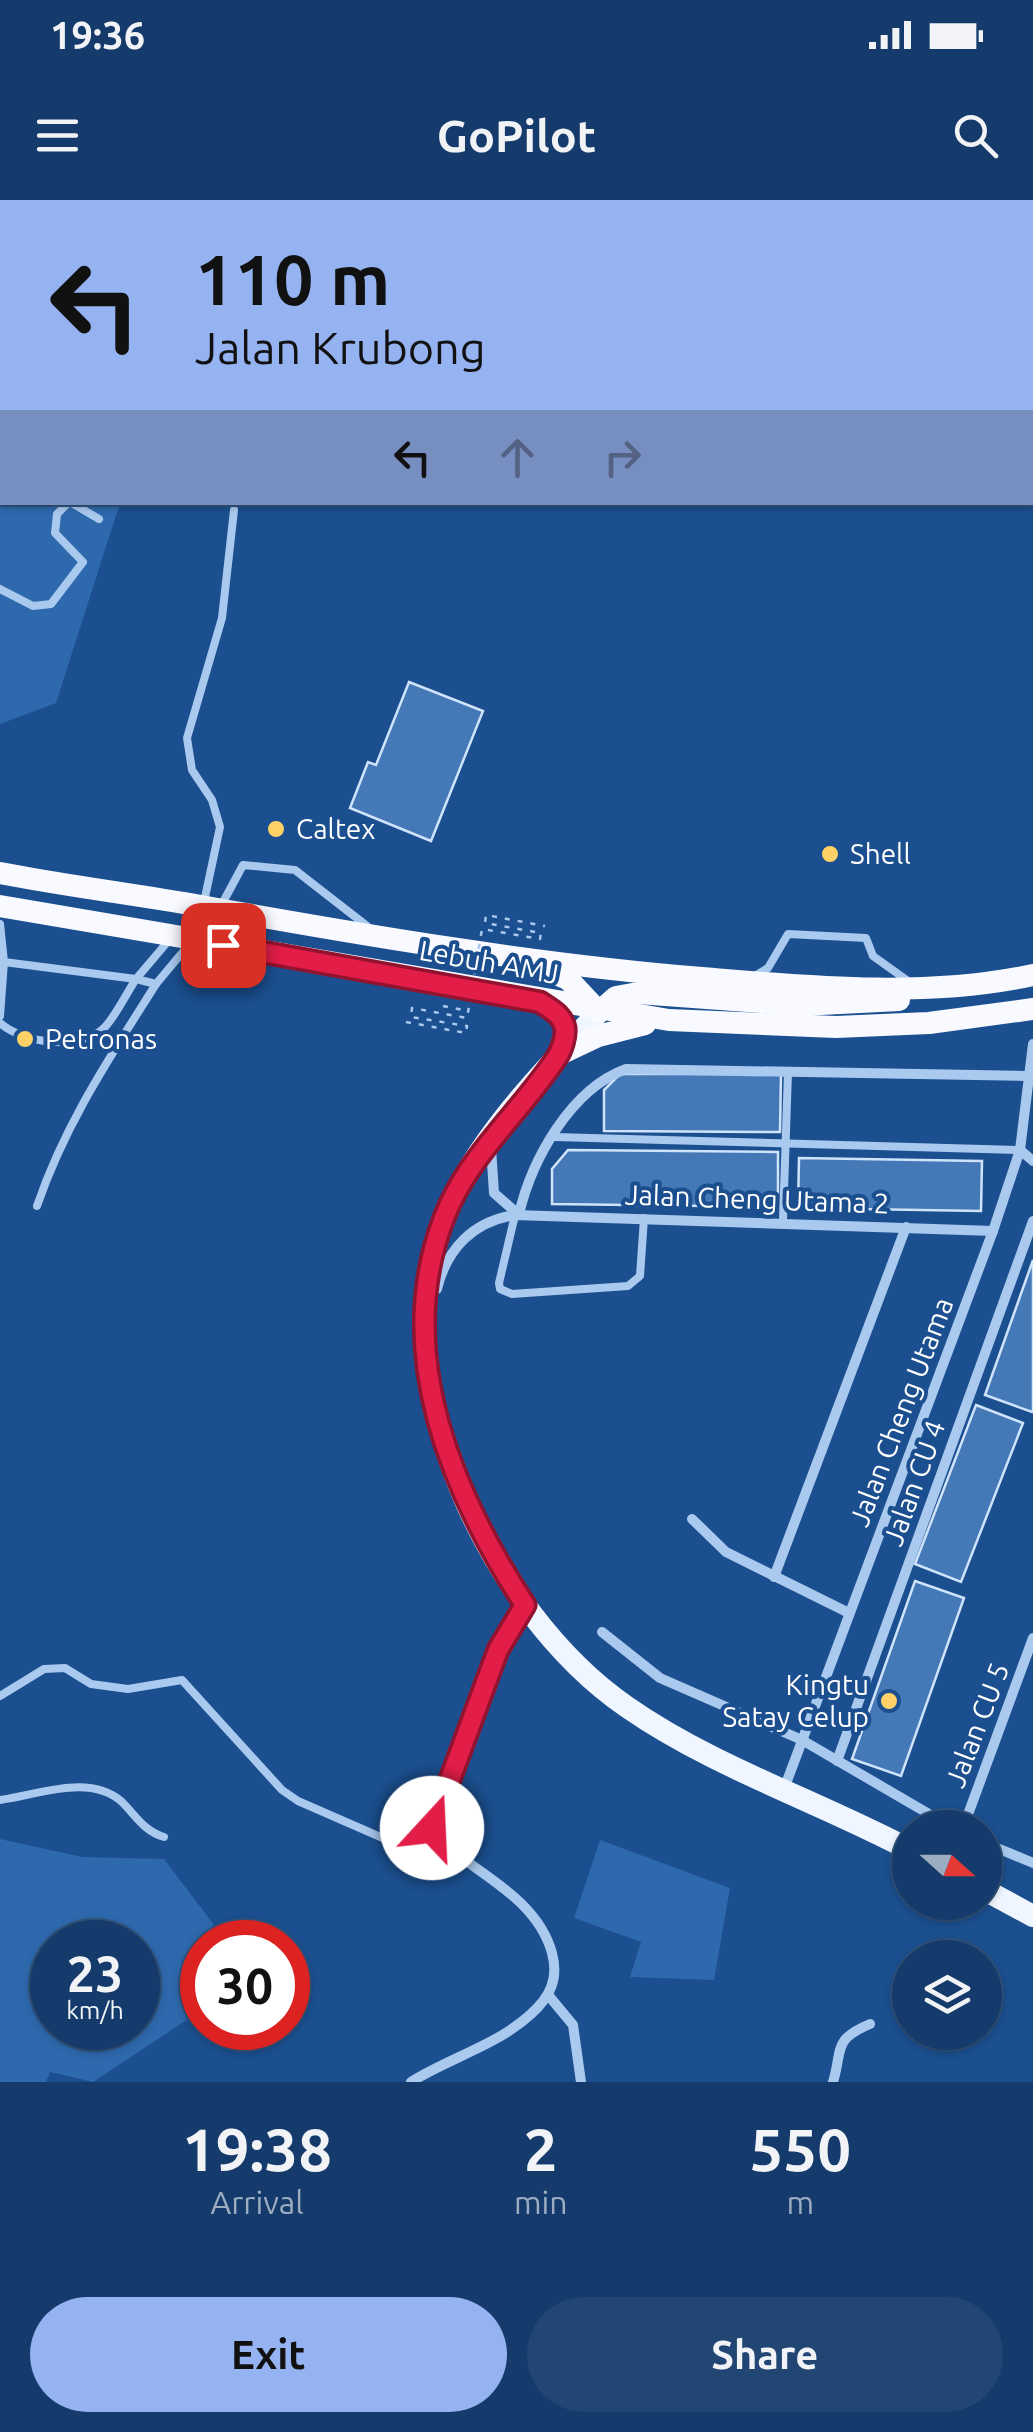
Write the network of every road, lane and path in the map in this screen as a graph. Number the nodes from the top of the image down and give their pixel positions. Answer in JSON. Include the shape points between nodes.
{"nodes":[{"id":1,"x":67,"y":505,"type":"edge"},
{"id":2,"x":75,"y":505,"type":"edge"},
{"id":3,"x":234,"y":510,"type":"dead end"},
{"id":4,"x":99,"y":518,"type":"dead end"},
{"id":5,"x":0,"y":589,"type":"edge"},
{"id":6,"x":0,"y":873,"type":"edge"},
{"id":7,"x":0,"y":906,"type":"edge"},
{"id":8,"x":211,"y":909,"type":"junction"},
{"id":9,"x":0,"y":924,"type":"edge"},
{"id":10,"x":545,"y":926,"type":"dead end"},
{"id":11,"x":183,"y":938,"type":"junction"},
{"id":12,"x":384,"y":939,"type":"junction"},
{"id":13,"x":528,"y":961,"type":"junction"},
{"id":14,"x":4,"y":962,"type":"junction"},
{"id":15,"x":1033,"y":975,"type":"edge"},
{"id":16,"x":136,"y":979,"type":"junction"},
{"id":17,"x":747,"y":982,"type":"junction"},
{"id":18,"x":995,"y":983,"type":"junction"},
{"id":19,"x":156,"y":984,"type":"junction"},
{"id":20,"x":923,"y":988,"type":"junction"},
{"id":21,"x":540,"y":1002,"type":"junction"},
{"id":22,"x":443,"y":1006,"type":"dead end"},
{"id":23,"x":1033,"y":1009,"type":"edge"},
{"id":24,"x":468,"y":1010,"type":"junction"},
{"id":25,"x":599,"y":1012,"type":"junction"},
{"id":26,"x":0,"y":1020,"type":"edge"},
{"id":27,"x":406,"y":1022,"type":"dead end"},
{"id":28,"x":708,"y":1023,"type":"junction"},
{"id":29,"x":1033,"y":1044,"type":"edge"},
{"id":30,"x":560,"y":1054,"type":"junction"},
{"id":31,"x":788,"y":1072,"type":"junction"},
{"id":32,"x":1027,"y":1076,"type":"junction"},
{"id":33,"x":493,"y":1137,"type":"junction"},
{"id":34,"x":554,"y":1137,"type":"junction"},
{"id":35,"x":786,"y":1143,"type":"junction"},
{"id":36,"x":1020,"y":1150,"type":"junction"},
{"id":37,"x":1033,"y":1161,"type":"edge"},
{"id":38,"x":37,"y":1206,"type":"dead end"},
{"id":39,"x":517,"y":1215,"type":"junction"},
{"id":40,"x":644,"y":1218,"type":"junction"},
{"id":41,"x":783,"y":1220,"type":"junction"},
{"id":42,"x":1033,"y":1221,"type":"edge"},
{"id":43,"x":906,"y":1227,"type":"junction"},
{"id":44,"x":993,"y":1231,"type":"junction"},
{"id":45,"x":424,"y":1355,"type":"junction"},
{"id":46,"x":692,"y":1519,"type":"dead end"},
{"id":47,"x":774,"y":1578,"type":"junction"},
{"id":48,"x":525,"y":1605,"type":"junction"},
{"id":49,"x":849,"y":1613,"type":"junction"},
{"id":50,"x":602,"y":1632,"type":"dead end"},
{"id":51,"x":1033,"y":1638,"type":"edge"},
{"id":52,"x":1019,"y":1678,"type":"junction"},
{"id":53,"x":1033,"y":1683,"type":"edge"},
{"id":54,"x":0,"y":1696,"type":"edge"},
{"id":55,"x":802,"y":1740,"type":"junction"},
{"id":56,"x":838,"y":1761,"type":"junction"},
{"id":57,"x":784,"y":1789,"type":"junction"},
{"id":58,"x":0,"y":1800,"type":"edge"},
{"id":59,"x":921,"y":1810,"type":"edge"},
{"id":60,"x":969,"y":1810,"type":"edge"},
{"id":61,"x":432,"y":1828,"type":"junction"},
{"id":62,"x":164,"y":1837,"type":"dead end"},
{"id":63,"x":892,"y":1841,"type":"edge"},
{"id":64,"x":1002,"y":1850,"type":"edge"},
{"id":65,"x":1033,"y":1864,"type":"edge"},
{"id":66,"x":1002,"y":1899,"type":"edge"},
{"id":67,"x":1033,"y":1916,"type":"edge"},
{"id":68,"x":549,"y":1996,"type":"junction"},
{"id":69,"x":870,"y":2024,"type":"dead end"},
{"id":70,"x":412,"y":2082,"type":"edge"},
{"id":71,"x":581,"y":2082,"type":"edge"},
{"id":72,"x":833,"y":2082,"type":"edge"}],
"edges":[{"from":1,"to":5,"type":"lane","via":[[57,514],[55,534],[83,562],[51,604],[33,606]]},
{"from":2,"to":4,"type":"lane"},
{"from":3,"to":8,"type":"lane","via":[[222,618],[187,738],[192,770],[220,827]]},
{"from":6,"to":8,"type":"highway","name":"Lebuh AMJ"},
{"from":7,"to":11,"type":"highway","name":"Lebuh AMJ"},
{"from":8,"to":12,"type":"highway","name":"Lebuh AMJ"},
{"from":8,"to":12,"type":"lane","via":[[244,864],[295,870]]},
{"from":9,"to":14,"type":"lane"},
{"from":10,"to":24,"type":"path","bridge":true,"via":[[486,915],[485,923],[541,933],[540,939],[482,929]]},
{"from":11,"to":16,"type":"lane"},
{"from":11,"to":19,"type":"lane"},
{"from":11,"to":21,"type":"highway","name":"Lebuh AMJ"},
{"from":12,"to":13,"type":"highway","name":"Lebuh AMJ"},
{"from":13,"to":17,"type":"highway","name":"Lebuh AMJ"},
{"from":13,"to":25,"type":"highway","via":[[568,979]]},
{"from":14,"to":16,"type":"lane"},
{"from":14,"to":26,"type":"lane"},
{"from":15,"to":18,"type":"highway","name":"Lebuh AMJ"},
{"from":16,"to":19,"type":"lane"},
{"from":16,"to":26,"type":"lane","via":[[92,1036],[36,1040],[14,1035]]},
{"from":17,"to":20,"type":"highway","name":"Lebuh AMJ"},
{"from":17,"to":20,"type":"lane","via":[[768,968],[788,934],[866,938],[886,968]]},
{"from":18,"to":20,"type":"highway","name":"Lebuh AMJ"},
{"from":18,"to":25,"type":"highway","via":[[860,1003],[724,1002],[638,993],[616,997]]},
{"from":19,"to":38,"type":"lane","via":[[76,1111]]},
{"from":21,"to":25,"type":"highway","name":"Lebuh AMJ"},
{"from":21,"to":30,"type":"highway","via":[[559,1015],[566,1030]]},
{"from":22,"to":24,"type":"path"},
{"from":23,"to":28,"type":"highway","name":"Lebuh AMJ","via":[[930,1023]]},
{"from":24,"to":27,"type":"path","bridge":true,"via":[[466,1018],[412,1008],[411,1016],[467,1026],[466,1033]]},
{"from":25,"to":28,"type":"highway","name":"Lebuh AMJ"},
{"from":25,"to":30,"type":"main road"},
{"from":28,"to":30,"type":"highway","via":[[637,1024]]},
{"from":29,"to":32,"type":"street","name":"Jalan Cheng Utama"},
{"from":30,"to":33,"type":"main road"},
{"from":31,"to":32,"type":"street"},
{"from":31,"to":34,"type":"street","via":[[626,1069],[591,1088]]},
{"from":31,"to":35,"type":"lane"},
{"from":32,"to":36,"type":"street","name":"Jalan Cheng Utama"},
{"from":33,"to":39,"type":"street","via":[[494,1193]]},
{"from":33,"to":45,"type":"main road","via":[[454,1194],[436,1240]]},
{"from":34,"to":35,"type":"lane"},
{"from":34,"to":39,"type":"street","via":[[532,1170]]},
{"from":35,"to":36,"type":"lane"},
{"from":35,"to":41,"type":"lane"},
{"from":36,"to":37,"type":"street"},
{"from":36,"to":44,"type":"street","name":"Jalan Cheng Utama"},
{"from":39,"to":40,"type":"street","name":"Jalan Cheng Utama 2"},
{"from":39,"to":40,"type":"lane","via":[[499,1282],[512,1294],[628,1286],[640,1276]]},
{"from":39,"to":45,"type":"street","via":[[485,1222],[451,1253]]},
{"from":40,"to":41,"type":"street","name":"Jalan Cheng Utama 2"},
{"from":41,"to":43,"type":"street","name":"Jalan Cheng Utama 2"},
{"from":42,"to":56,"type":"street","name":"Jalan CU 4"},
{"from":43,"to":44,"type":"street","name":"Jalan Cheng Utama 2"},
{"from":43,"to":47,"type":"street"},
{"from":44,"to":49,"type":"street","name":"Jalan Cheng Utama"},
{"from":45,"to":48,"type":"main road","via":[[452,1468]]},
{"from":46,"to":47,"type":"street","via":[[715,1544]]},
{"from":47,"to":49,"type":"street"},
{"from":48,"to":57,"type":"main road","via":[[569,1657],[625,1706]]},
{"from":48,"to":61,"type":"street","via":[[498,1650]]},
{"from":49,"to":55,"type":"street","name":"Jalan Cheng Utama"},
{"from":50,"to":55,"type":"street","via":[[660,1678]]},
{"from":51,"to":52,"type":"street","name":"Jalan CU 5"},
{"from":52,"to":53,"type":"street"},
{"from":52,"to":60,"type":"street","name":"Jalan CU 5"},
{"from":54,"to":61,"type":"lane","via":[[44,1669],[65,1668],[91,1684],[128,1689],[182,1680],[298,1801],[408,1849],[417,1848]]},
{"from":55,"to":56,"type":"street"},
{"from":55,"to":57,"type":"street","name":"Jalan Cheng Utama"},
{"from":56,"to":59,"type":"street"},
{"from":57,"to":63,"type":"main road"},
{"from":58,"to":62,"type":"lane","via":[[96,1788]]},
{"from":61,"to":68,"type":"street","via":[[446,1848],[515,1894],[534,1916],[555,1963]]},
{"from":64,"to":65,"type":"street"},
{"from":66,"to":67,"type":"main road"},
{"from":68,"to":70,"type":"street","via":[[491,2044]]},
{"from":68,"to":71,"type":"street","via":[[573,2025]]},
{"from":69,"to":72,"type":"street","via":[[839,2045]]}]}
